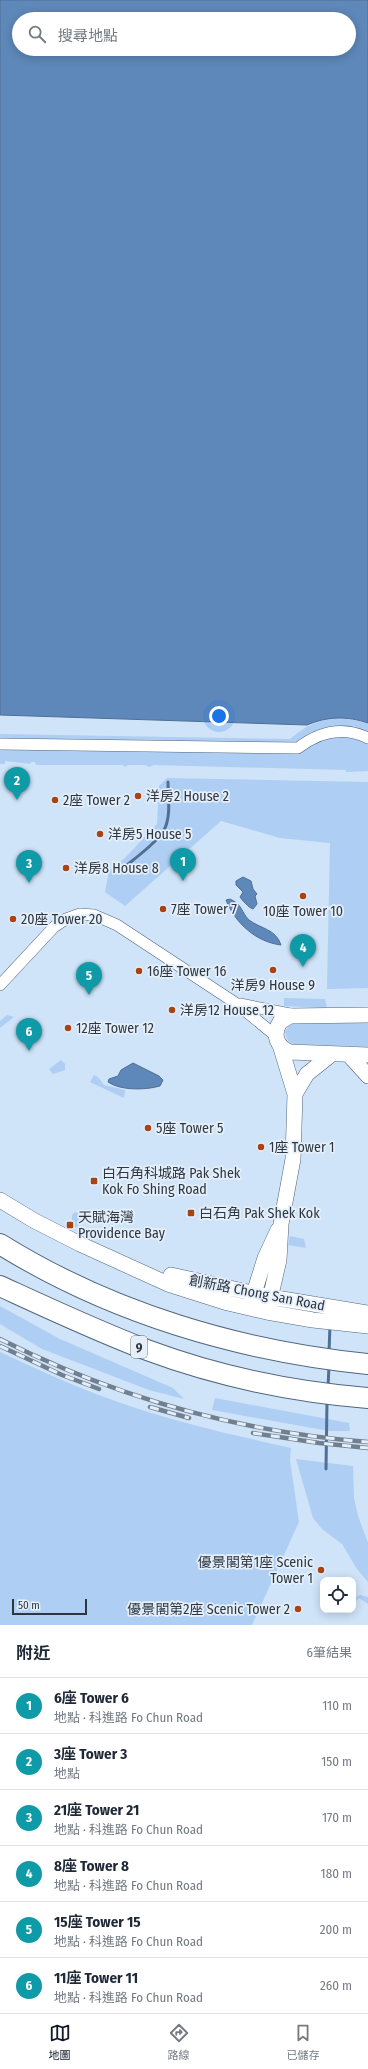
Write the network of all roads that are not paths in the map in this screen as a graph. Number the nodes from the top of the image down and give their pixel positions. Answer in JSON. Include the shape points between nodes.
{"nodes":[{"id":1,"x":368,"y":738,"type":"edge"},
{"id":2,"x":0,"y":744,"type":"edge"},
{"id":3,"x":0,"y":985,"type":"edge"},
{"id":4,"x":237,"y":1004,"type":"junction"},
{"id":5,"x":295,"y":1015,"type":"junction"},
{"id":6,"x":368,"y":1015,"type":"edge"},
{"id":7,"x":278,"y":1040,"type":"junction"},
{"id":8,"x":332,"y":1054,"type":"junction"},
{"id":9,"x":348,"y":1054,"type":"junction"},
{"id":10,"x":368,"y":1055,"type":"edge"},
{"id":11,"x":368,"y":1076,"type":"edge"},
{"id":12,"x":295,"y":1094,"type":"junction"},
{"id":13,"x":0,"y":1200,"type":"edge"},
{"id":14,"x":281,"y":1224,"type":"junction"},
{"id":15,"x":0,"y":1244,"type":"edge"},
{"id":16,"x":0,"y":1286,"type":"edge"},
{"id":17,"x":252,"y":1301,"type":"junction"},
{"id":18,"x":268,"y":1304,"type":"junction"},
{"id":19,"x":363,"y":1319,"type":"edge"},
{"id":20,"x":362,"y":1363,"type":"edge"},
{"id":21,"x":361,"y":1398,"type":"edge"}],
"edges":[{"from":1,"to":2,"type":"street","via":[[359,733],[327,732],[298,748]]},
{"from":3,"to":4,"type":"street","via":[[54,927],[80,914],[94,915],[117,925]]},
{"from":4,"to":5,"type":"street"},
{"from":4,"to":7,"type":"street"},
{"from":5,"to":6,"type":"street"},
{"from":5,"to":7,"type":"street","via":[[280,1022]]},
{"from":7,"to":8,"type":"street","via":[[285,1050],[299,1054]]},
{"from":7,"to":12,"type":"street"},
{"from":8,"to":9,"type":"street"},
{"from":8,"to":12,"type":"street","via":[[307,1074]]},
{"from":9,"to":10,"type":"street"},
{"from":9,"to":11,"type":"street"},
{"from":12,"to":14,"type":"street","via":[[293,1159]]},
{"from":13,"to":17,"type":"street","name":"創新路 Chong San Road","via":[[80,1244],[147,1273],[171,1275]]},
{"from":14,"to":17,"type":"street","via":[[265,1258]]},
{"from":14,"to":18,"type":"street","via":[[279,1260]]},
{"from":15,"to":20,"type":"highway","number":"9","via":[[86,1290],[160,1319],[235,1342]]},
{"from":16,"to":21,"type":"highway","number":"9","via":[[148,1350],[212,1370],[285,1387]]},
{"from":17,"to":18,"type":"street","name":"創新路 Chong San Road"},
{"from":18,"to":19,"type":"street","name":"創新路 Chong San Road","via":[[301,1302]]},
{"from":18,"to":19,"type":"street","name":"創新路 Chong San Road","via":[[299,1318]]}]}
